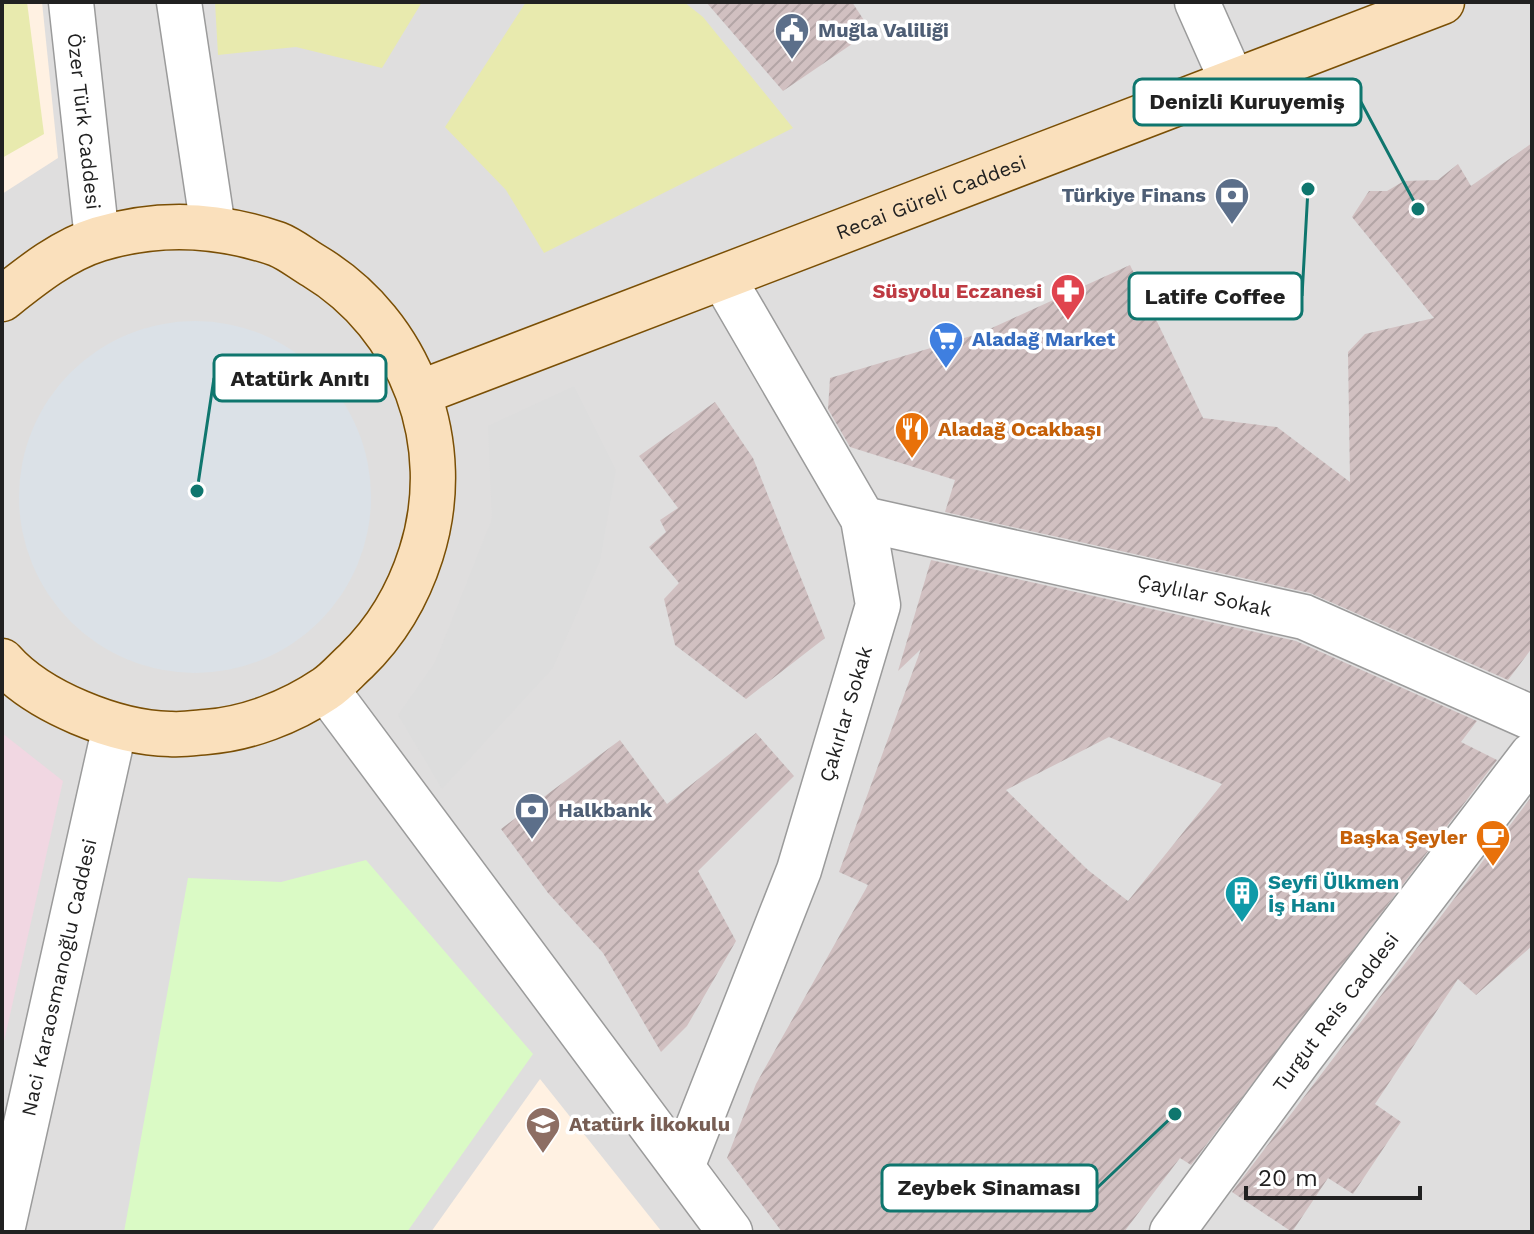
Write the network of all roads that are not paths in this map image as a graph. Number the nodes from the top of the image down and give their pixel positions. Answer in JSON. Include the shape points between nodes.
{"nodes":[{"id":1,"x":71,"y":2,"type":"edge"},
{"id":2,"x":179,"y":2,"type":"edge"},
{"id":3,"x":1197,"y":2,"type":"edge"},
{"id":4,"x":1442,"y":2,"type":"edge"},
{"id":5,"x":1233,"y":83,"type":"junction"},
{"id":6,"x":213,"y":228,"type":"junction"},
{"id":7,"x":97,"y":239,"type":"junction"},
{"id":8,"x":723,"y":278,"type":"junction"},
{"id":9,"x":2,"y":299,"type":"edge"},
{"id":10,"x":419,"y":393,"type":"junction"},
{"id":11,"x":863,"y":519,"type":"junction"},
{"id":12,"x":2,"y":661,"type":"edge"},
{"id":13,"x":326,"y":689,"type":"junction"},
{"id":14,"x":1532,"y":718,"type":"edge"},
{"id":15,"x":115,"y":726,"type":"junction"},
{"id":16,"x":1532,"y":755,"type":"edge"},
{"id":17,"x":682,"y":1167,"type":"junction"},
{"id":18,"x":2,"y":1231,"type":"edge"},
{"id":19,"x":730,"y":1232,"type":"edge"},
{"id":20,"x":1172,"y":1232,"type":"edge"}],
"edges":[{"from":1,"to":7,"type":"street","name":"Özer Türk Caddesi"},
{"from":2,"to":6,"type":"street"},
{"from":3,"to":5,"type":"street"},
{"from":4,"to":5,"type":"main road","name":"Recai Güreli Caddesi"},
{"from":5,"to":8,"type":"main road","name":"Recai Güreli Caddesi"},
{"from":6,"to":7,"type":"main road","via":[[155,227]]},
{"from":6,"to":10,"type":"main road","via":[[280,245],[340,281],[387,331]]},
{"from":7,"to":9,"type":"main road","via":[[46,264]]},
{"from":8,"to":10,"type":"main road","name":"Recai Güreli Caddesi"},
{"from":8,"to":11,"type":"street","name":"Çakırlar Sokak"},
{"from":10,"to":13,"type":"main road","via":[[434,457],[431,524],[411,587],[375,643]]},
{"from":11,"to":14,"type":"street","name":"Çaylılar Sokak","via":[[1304,617]]},
{"from":11,"to":17,"type":"street","name":"Çakırlar Sokak","via":[[878,605],[799,870]]},
{"from":12,"to":15,"type":"main road","via":[[58,703]]},
{"from":13,"to":15,"type":"main road","via":[[277,715],[224,730],[169,734]]},
{"from":13,"to":17,"type":"street"},
{"from":15,"to":18,"type":"street","name":"Naci Karaosmanoğlu Caddesi"},
{"from":16,"to":20,"type":"street","name":"Turgut Reis Caddesi"},
{"from":17,"to":19,"type":"street"}]}
